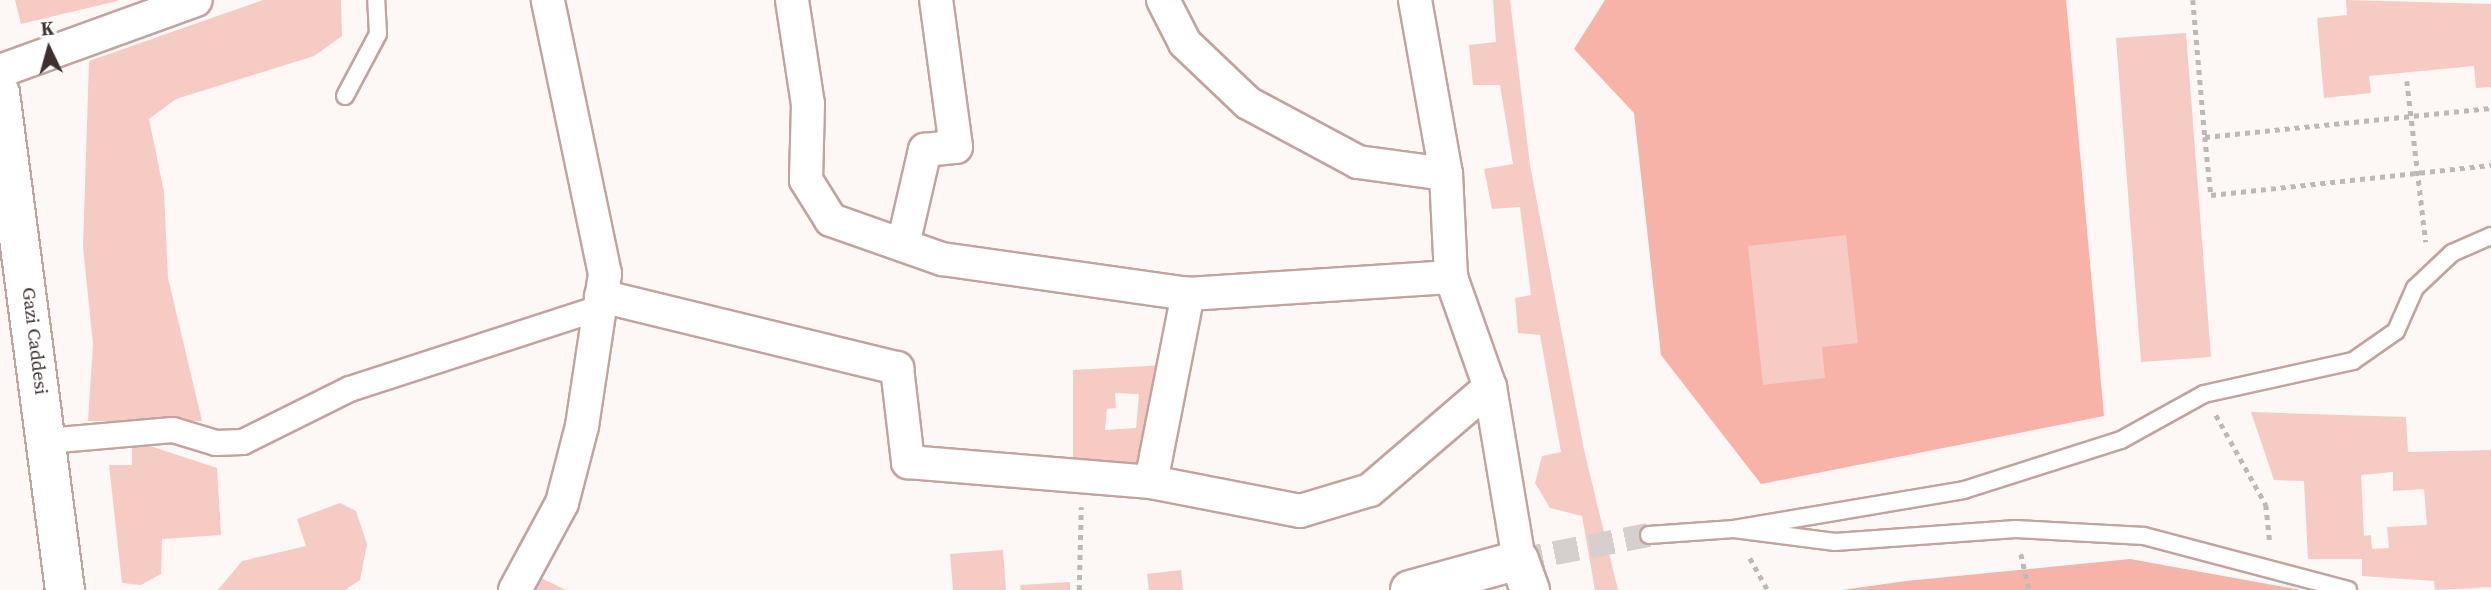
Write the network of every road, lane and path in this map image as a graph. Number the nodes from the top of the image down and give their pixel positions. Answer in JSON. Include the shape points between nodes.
{"nodes":[{"id":1,"x":196,"y":0,"type":"edge"},
{"id":2,"x":376,"y":0,"type":"edge"},
{"id":3,"x":548,"y":0,"type":"edge"},
{"id":4,"x":792,"y":0,"type":"edge"},
{"id":5,"x":936,"y":0,"type":"edge"},
{"id":6,"x":1163,"y":0,"type":"edge"},
{"id":7,"x":1415,"y":0,"type":"edge"},
{"id":8,"x":2193,"y":0,"type":"edge"},
{"id":9,"x":0,"y":71,"type":"edge"},
{"id":10,"x":2407,"y":81,"type":"dead end"},
{"id":11,"x":0,"y":93,"type":"edge"},
{"id":12,"x":345,"y":96,"type":"dead end"},
{"id":13,"x":2491,"y":108,"type":"edge"},
{"id":14,"x":2411,"y":116,"type":"junction"},
{"id":15,"x":2205,"y":137,"type":"junction"},
{"id":16,"x":2491,"y":164,"type":"edge"},
{"id":17,"x":2418,"y":173,"type":"junction"},
{"id":18,"x":1446,"y":174,"type":"junction"},
{"id":19,"x":2491,"y":236,"type":"edge"},
{"id":20,"x":903,"y":245,"type":"junction"},
{"id":21,"x":2429,"y":275,"type":"junction"},
{"id":22,"x":1451,"y":277,"type":"junction"},
{"id":23,"x":1188,"y":294,"type":"junction"},
{"id":24,"x":600,"y":302,"type":"junction"},
{"id":25,"x":1490,"y":387,"type":"junction"},
{"id":26,"x":2204,"y":394,"type":"junction"},
{"id":27,"x":47,"y":441,"type":"junction"},
{"id":28,"x":1082,"y":478,"type":"junction"},
{"id":29,"x":1151,"y":482,"type":"junction"},
{"id":30,"x":2266,"y":505,"type":"dead end"},
{"id":31,"x":1734,"y":529,"type":"junction"},
{"id":32,"x":2016,"y":529,"type":"junction"},
{"id":33,"x":1649,"y":535,"type":"tunnel mouth"},
{"id":34,"x":1524,"y":575,"type":"edge"},
{"id":35,"x":65,"y":590,"type":"edge"},
{"id":36,"x":515,"y":590,"type":"edge"},
{"id":37,"x":1079,"y":590,"type":"edge"},
{"id":38,"x":1410,"y":590,"type":"edge"},
{"id":39,"x":2029,"y":590,"type":"edge"},
{"id":40,"x":2348,"y":590,"type":"edge"}],
"edges":[{"from":1,"to":9,"type":"street"},
{"from":2,"to":12,"type":"lane","via":[[378,34]]},
{"from":3,"to":24,"type":"street","via":[[578,123],[604,274]]},
{"from":4,"to":20,"type":"street","via":[[808,104],[806,180],[831,220]]},
{"from":5,"to":20,"type":"street","via":[[956,147],[925,150]]},
{"from":6,"to":18,"type":"street","via":[[1185,43],[1248,103],[1357,162]]},
{"from":7,"to":18,"type":"street"},
{"from":8,"to":15,"type":"path"},
{"from":10,"to":14,"type":"path"},
{"from":11,"to":27,"type":"street","name":"Gazi Caddesi"},
{"from":13,"to":14,"type":"path"},
{"from":14,"to":15,"type":"path"},
{"from":14,"to":17,"type":"path"},
{"from":15,"to":17,"type":"path","via":[[2211,195]]},
{"from":16,"to":17,"type":"path"},
{"from":17,"to":21,"type":"path"},
{"from":18,"to":22,"type":"street"},
{"from":19,"to":21,"type":"lane","via":[[2452,253]]},
{"from":20,"to":23,"type":"street","via":[[942,259]]},
{"from":21,"to":26,"type":"lane","via":[[2415,288],[2396,331],[2353,361]]},
{"from":22,"to":23,"type":"street"},
{"from":22,"to":25,"type":"street"},
{"from":23,"to":29,"type":"street"},
{"from":24,"to":27,"type":"street","via":[[350,389],[243,442],[216,443],[173,430]]},
{"from":24,"to":28,"type":"street","via":[[897,368],[908,463]]},
{"from":24,"to":36,"type":"street","via":[[582,426],[562,503]]},
{"from":25,"to":29,"type":"street","via":[[1370,489],[1300,511]]},
{"from":25,"to":34,"type":"street"},
{"from":26,"to":30,"type":"path"},
{"from":26,"to":31,"type":"lane","via":[[2121,440],[1964,490]]},
{"from":27,"to":35,"type":"street","name":"Gazi Caddesi"},
{"from":28,"to":29,"type":"street"},
{"from":28,"to":37,"type":"path"},
{"from":31,"to":32,"type":"lane","via":[[1835,542]]},
{"from":31,"to":33,"type":"lane"},
{"from":32,"to":39,"type":"path"},
{"from":32,"to":40,"type":"lane","via":[[2144,537]]},
{"from":34,"to":38,"type":"street"}]}
